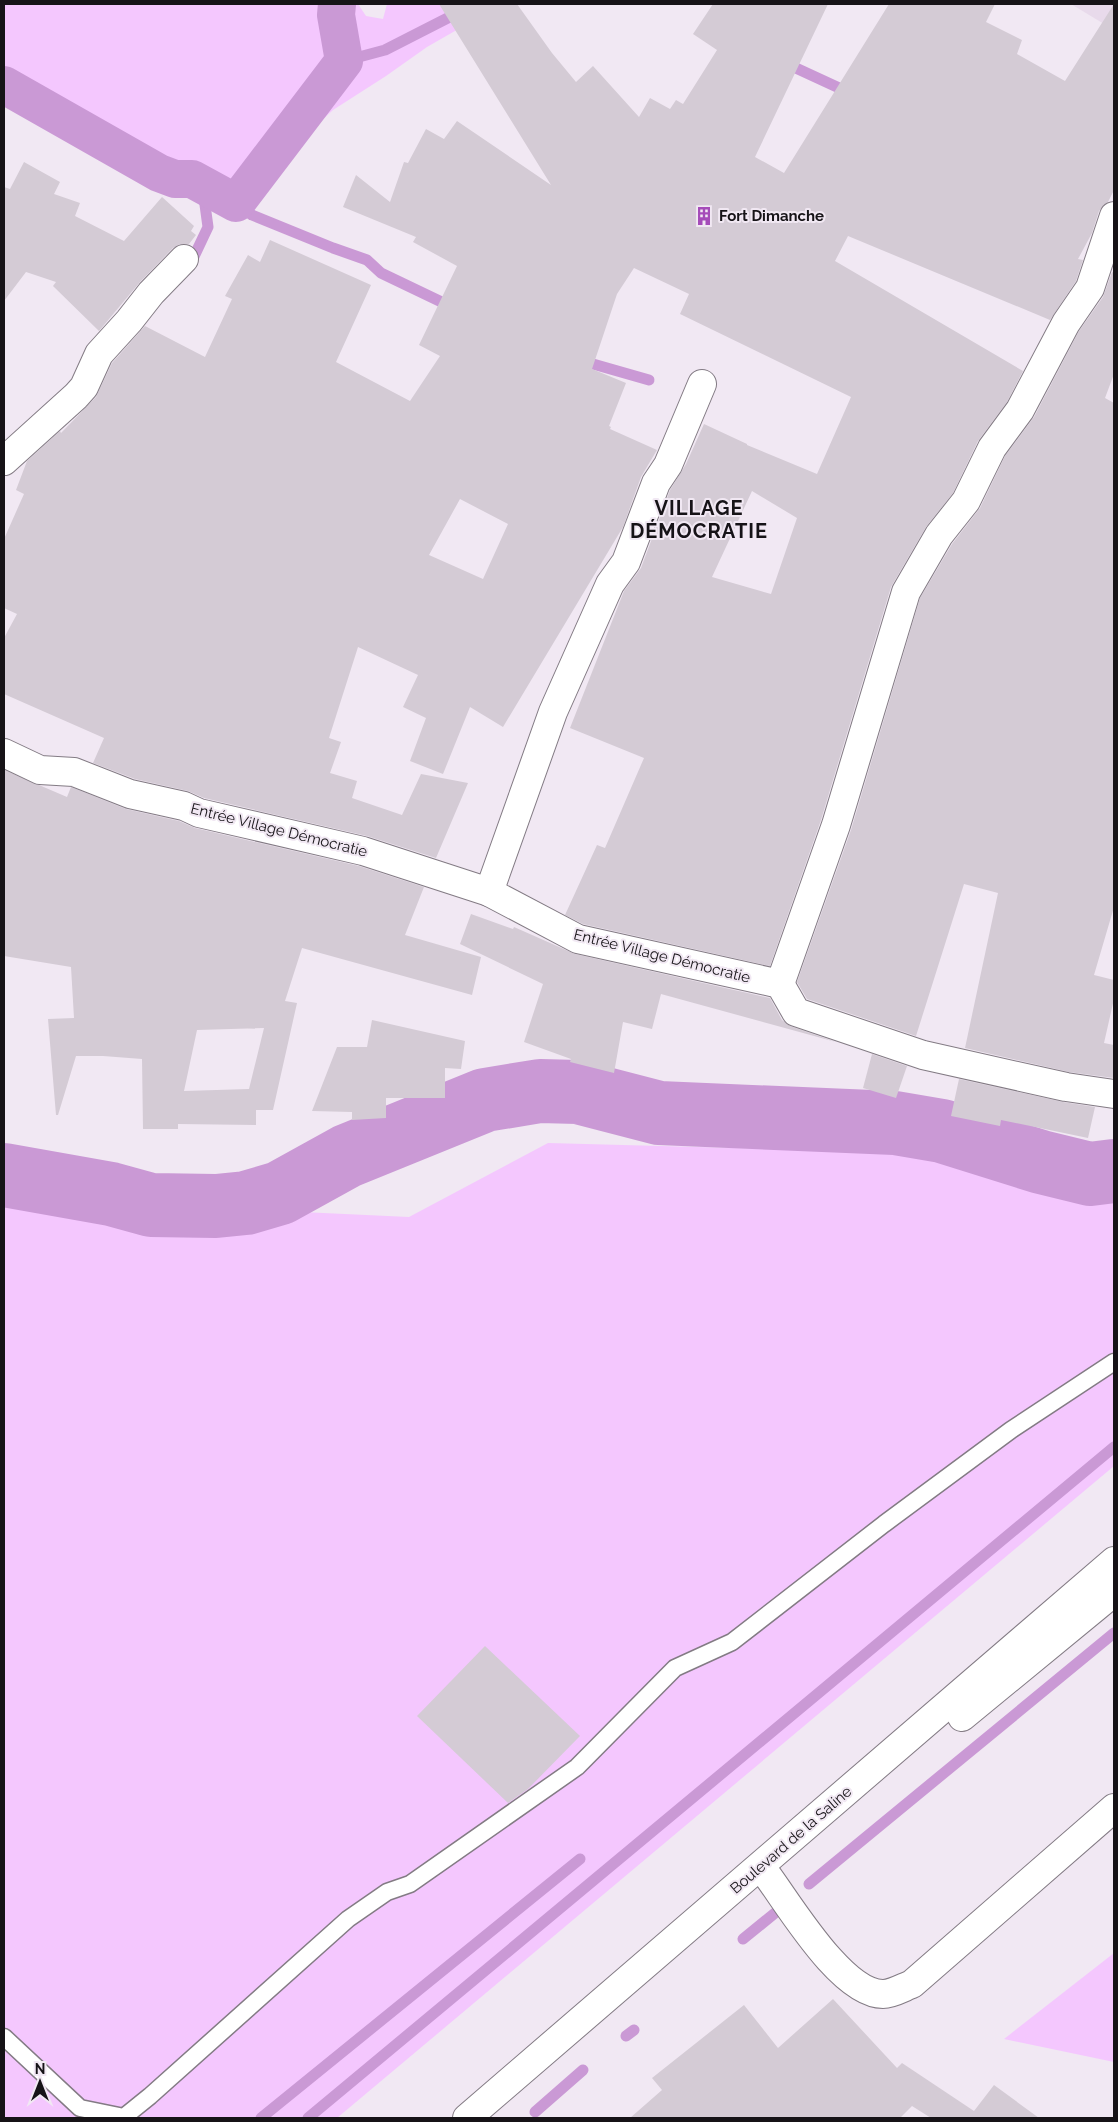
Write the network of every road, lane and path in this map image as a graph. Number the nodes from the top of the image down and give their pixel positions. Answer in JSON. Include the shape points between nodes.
{"nodes":[{"id":1,"x":1114,"y":216,"type":"edge"},
{"id":2,"x":184,"y":259,"type":"dead end"},
{"id":3,"x":702,"y":384,"type":"dead end"},
{"id":4,"x":4,"y":461,"type":"edge"},
{"id":5,"x":4,"y":753,"type":"edge"},
{"id":6,"x":489,"y":892,"type":"junction"},
{"id":7,"x":780,"y":984,"type":"junction"},
{"id":8,"x":1114,"y":1094,"type":"edge"},
{"id":9,"x":1114,"y":1362,"type":"edge"},
{"id":10,"x":1114,"y":1561,"type":"edge"},
{"id":11,"x":1114,"y":1592,"type":"edge"},
{"id":12,"x":1114,"y":1808,"type":"edge"},
{"id":13,"x":767,"y":1875,"type":"junction"},
{"id":14,"x":4,"y":2037,"type":"edge"},
{"id":15,"x":467,"y":2118,"type":"edge"},
{"id":16,"x":484,"y":2118,"type":"edge"}],
"edges":[{"from":1,"to":7,"type":"street","via":[[1090,288],[1066,323],[1020,410],[992,448],[966,501],[939,535],[906,592],[836,825]]},
{"from":2,"to":4,"type":"street","via":[[99,354],[84,387],[76,396]]},
{"from":3,"to":6,"type":"street","via":[[668,464],[656,484],[626,562],[610,584],[553,712]]},
{"from":5,"to":6,"type":"street","name":"Entrée Village Démocratie","via":[[40,770],[74,772],[130,794],[184,806],[199,814],[363,851]]},
{"from":6,"to":7,"type":"street","name":"Entrée Village Démocratie","via":[[578,939]]},
{"from":7,"to":8,"type":"street","via":[[796,1012],[923,1055],[1066,1087]]},
{"from":9,"to":14,"type":"lane","via":[[1011,1430],[732,1642],[675,1668],[577,1767],[410,1884],[387,1892],[348,1919],[124,2117],[80,2108]]},
{"from":10,"to":15,"type":"street","name":"Boulevard de la Saline"},
{"from":11,"to":13,"type":"street","name":"Boulevard de la Saline"},
{"from":12,"to":13,"type":"street","via":[[912,1984],[884,1994],[862,1989],[831,1963]]},
{"from":13,"to":16,"type":"street","name":"Boulevard de la Saline"}]}
